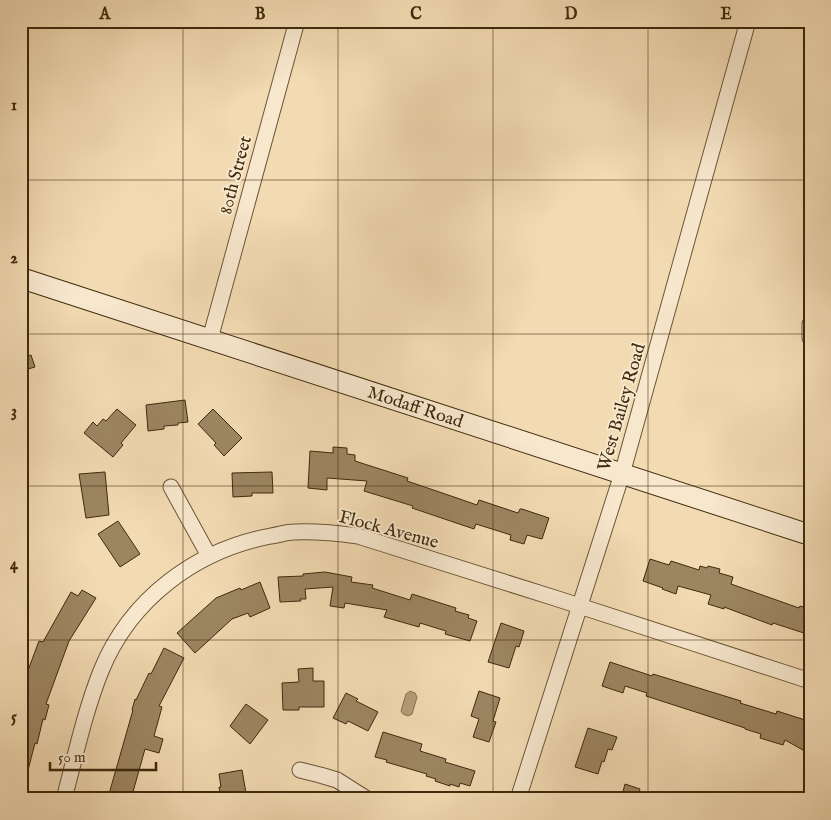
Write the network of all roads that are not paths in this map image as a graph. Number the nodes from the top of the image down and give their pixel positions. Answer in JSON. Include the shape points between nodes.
{"nodes":[{"id":1,"x":297,"y":21,"type":"edge"},
{"id":2,"x":748,"y":21,"type":"edge"},
{"id":3,"x":21,"y":278,"type":"edge"},
{"id":4,"x":810,"y":324,"type":"edge"},
{"id":5,"x":810,"y":338,"type":"edge"},
{"id":6,"x":210,"y":339,"type":"junction"},
{"id":7,"x":622,"y":474,"type":"junction"},
{"id":8,"x":171,"y":487,"type":"dead end"},
{"id":9,"x":810,"y":535,"type":"edge"},
{"id":10,"x":209,"y":556,"type":"junction"},
{"id":11,"x":580,"y":606,"type":"junction"},
{"id":12,"x":810,"y":681,"type":"edge"},
{"id":13,"x":300,"y":770,"type":"dead end"},
{"id":14,"x":64,"y":799,"type":"edge"},
{"id":15,"x":367,"y":799,"type":"edge"},
{"id":16,"x":518,"y":799,"type":"edge"}],
"edges":[{"from":1,"to":6,"type":"street","name":"80th Street"},
{"from":2,"to":7,"type":"street","name":"West Bailey Road"},
{"from":3,"to":6,"type":"street","name":"Modaff Road"},
{"from":4,"to":5,"type":"street"},
{"from":6,"to":7,"type":"street","name":"Modaff Road"},
{"from":7,"to":9,"type":"street","name":"Modaff Road"},
{"from":7,"to":11,"type":"street","name":"West Bailey Road"},
{"from":8,"to":10,"type":"street"},
{"from":10,"to":11,"type":"street","name":"Flock Avenue","via":[[252,540],[292,532],[358,536]]},
{"from":10,"to":14,"type":"street","name":"Flock Avenue","via":[[158,591],[136,613],[117,640],[92,697]]},
{"from":11,"to":12,"type":"street","name":"Flock Avenue"},
{"from":11,"to":16,"type":"street","name":"West Bailey Road"},
{"from":13,"to":15,"type":"street","via":[[337,780]]}]}
